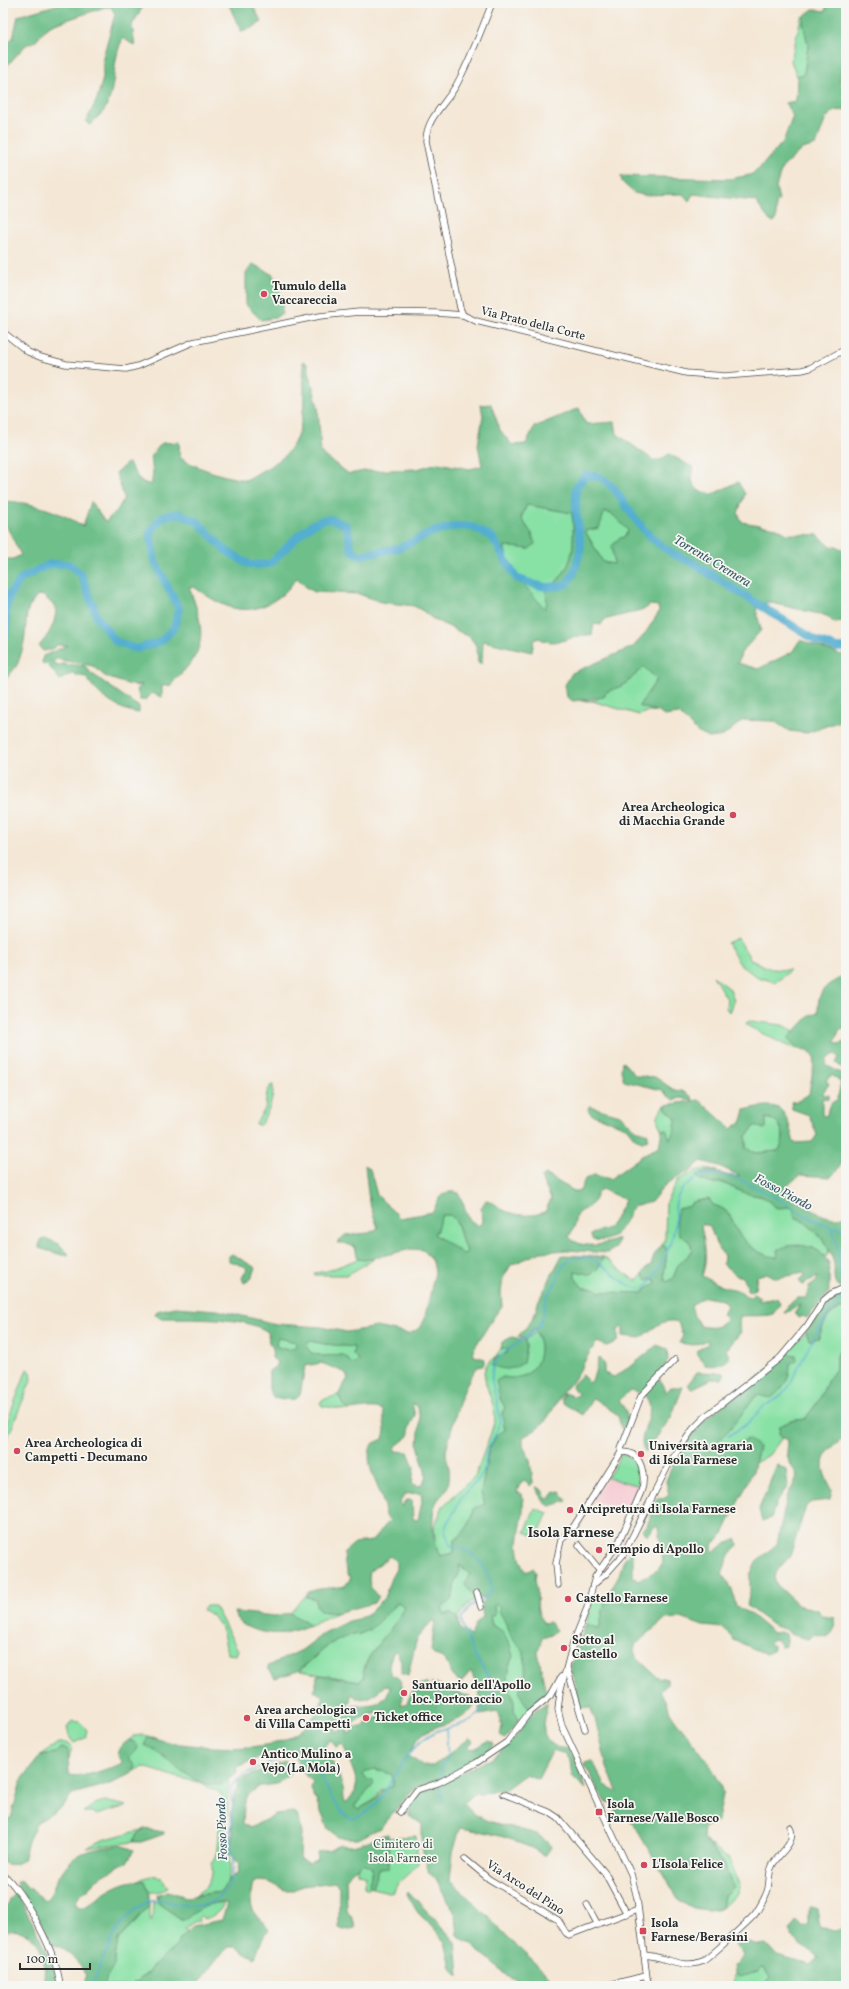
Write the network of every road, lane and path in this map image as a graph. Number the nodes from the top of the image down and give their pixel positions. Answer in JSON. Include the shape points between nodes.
{"nodes":[{"id":1,"x":492,"y":3,"type":"edge"},
{"id":2,"x":463,"y":315,"type":"junction"},
{"id":3,"x":3,"y":332,"type":"edge"},
{"id":4,"x":846,"y":349,"type":"edge"},
{"id":5,"x":846,"y":1287,"type":"edge"},
{"id":6,"x":675,"y":1360,"type":"dead end"},
{"id":7,"x":621,"y":1449,"type":"dead end"},
{"id":8,"x":579,"y":1545,"type":"dead end"},
{"id":9,"x":599,"y":1569,"type":"junction"},
{"id":10,"x":558,"y":1585,"type":"dead end"},
{"id":11,"x":593,"y":1585,"type":"junction"},
{"id":12,"x":478,"y":1595,"type":"dead end"},
{"id":13,"x":481,"y":1606,"type":"dead end"},
{"id":14,"x":567,"y":1670,"type":"junction"},
{"id":15,"x":585,"y":1729,"type":"dead end"},
{"id":16,"x":504,"y":1794,"type":"dead end"},
{"id":17,"x":400,"y":1812,"type":"dead end"},
{"id":18,"x":790,"y":1827,"type":"dead end"},
{"id":19,"x":465,"y":1859,"type":"dead end"},
{"id":20,"x":3,"y":1874,"type":"edge"},
{"id":21,"x":587,"y":1905,"type":"dead end"},
{"id":22,"x":638,"y":1909,"type":"junction"},
{"id":23,"x":627,"y":1914,"type":"junction"},
{"id":24,"x":598,"y":1925,"type":"junction"},
{"id":25,"x":644,"y":1955,"type":"junction"},
{"id":26,"x":646,"y":1976,"type":"junction"},
{"id":27,"x":637,"y":1978,"type":"junction"},
{"id":28,"x":60,"y":1986,"type":"edge"},
{"id":29,"x":604,"y":1986,"type":"edge"},
{"id":30,"x":637,"y":1986,"type":"edge"},
{"id":31,"x":648,"y":1986,"type":"edge"}],
"edges":[{"from":1,"to":2,"type":"street","name":"Via Prato della Corte","via":[[459,82],[431,119],[426,130],[431,166]]},
{"from":2,"to":3,"type":"street","via":[[359,312],[320,316],[193,342],[126,369],[74,365],[40,357],[28,352]]},
{"from":2,"to":4,"type":"street","name":"Via Prato della Corte","via":[[476,321],[686,373],[725,376],[810,368]]},
{"from":5,"to":11,"type":"street","via":[[824,1300],[807,1326],[780,1358],[706,1416],[690,1433],[670,1462],[623,1554]]},
{"from":6,"to":7,"type":"street","via":[[641,1396]]},
{"from":8,"to":9,"type":"street"},
{"from":9,"to":10,"type":"street","via":[[619,1542],[644,1485],[643,1471],[634,1455],[627,1452],[620,1454],[572,1529],[561,1540],[556,1563]]},
{"from":9,"to":11,"type":"street"},
{"from":11,"to":14,"type":"street"},
{"from":12,"to":13,"type":"street"},
{"from":14,"to":15,"type":"street"},
{"from":14,"to":17,"type":"street","via":[[551,1695],[528,1714],[507,1742],[476,1764],[446,1780],[417,1790]]},
{"from":14,"to":22,"type":"street","via":[[559,1696],[559,1719],[628,1867],[636,1890]]},
{"from":16,"to":23,"type":"street","via":[[558,1818],[605,1873]]},
{"from":18,"to":25,"type":"street","via":[[793,1834],[791,1842],[772,1865],[768,1890],[754,1915],[709,1957],[702,1962],[674,1963],[656,1956]]},
{"from":19,"to":24,"type":"street","name":"Via Arco del Pino","via":[[489,1879],[558,1920],[568,1935]]},
{"from":20,"to":28,"type":"street","via":[[17,1888],[50,1948]]},
{"from":21,"to":24,"type":"street"},
{"from":22,"to":23,"type":"street","name":"Via Arco del Pino"},
{"from":22,"to":25,"type":"street"},
{"from":23,"to":24,"type":"street","name":"Via Arco del Pino"},
{"from":25,"to":26,"type":"street"},
{"from":26,"to":27,"type":"street"},
{"from":26,"to":31,"type":"street"},
{"from":27,"to":29,"type":"street"},
{"from":27,"to":30,"type":"street"}]}
